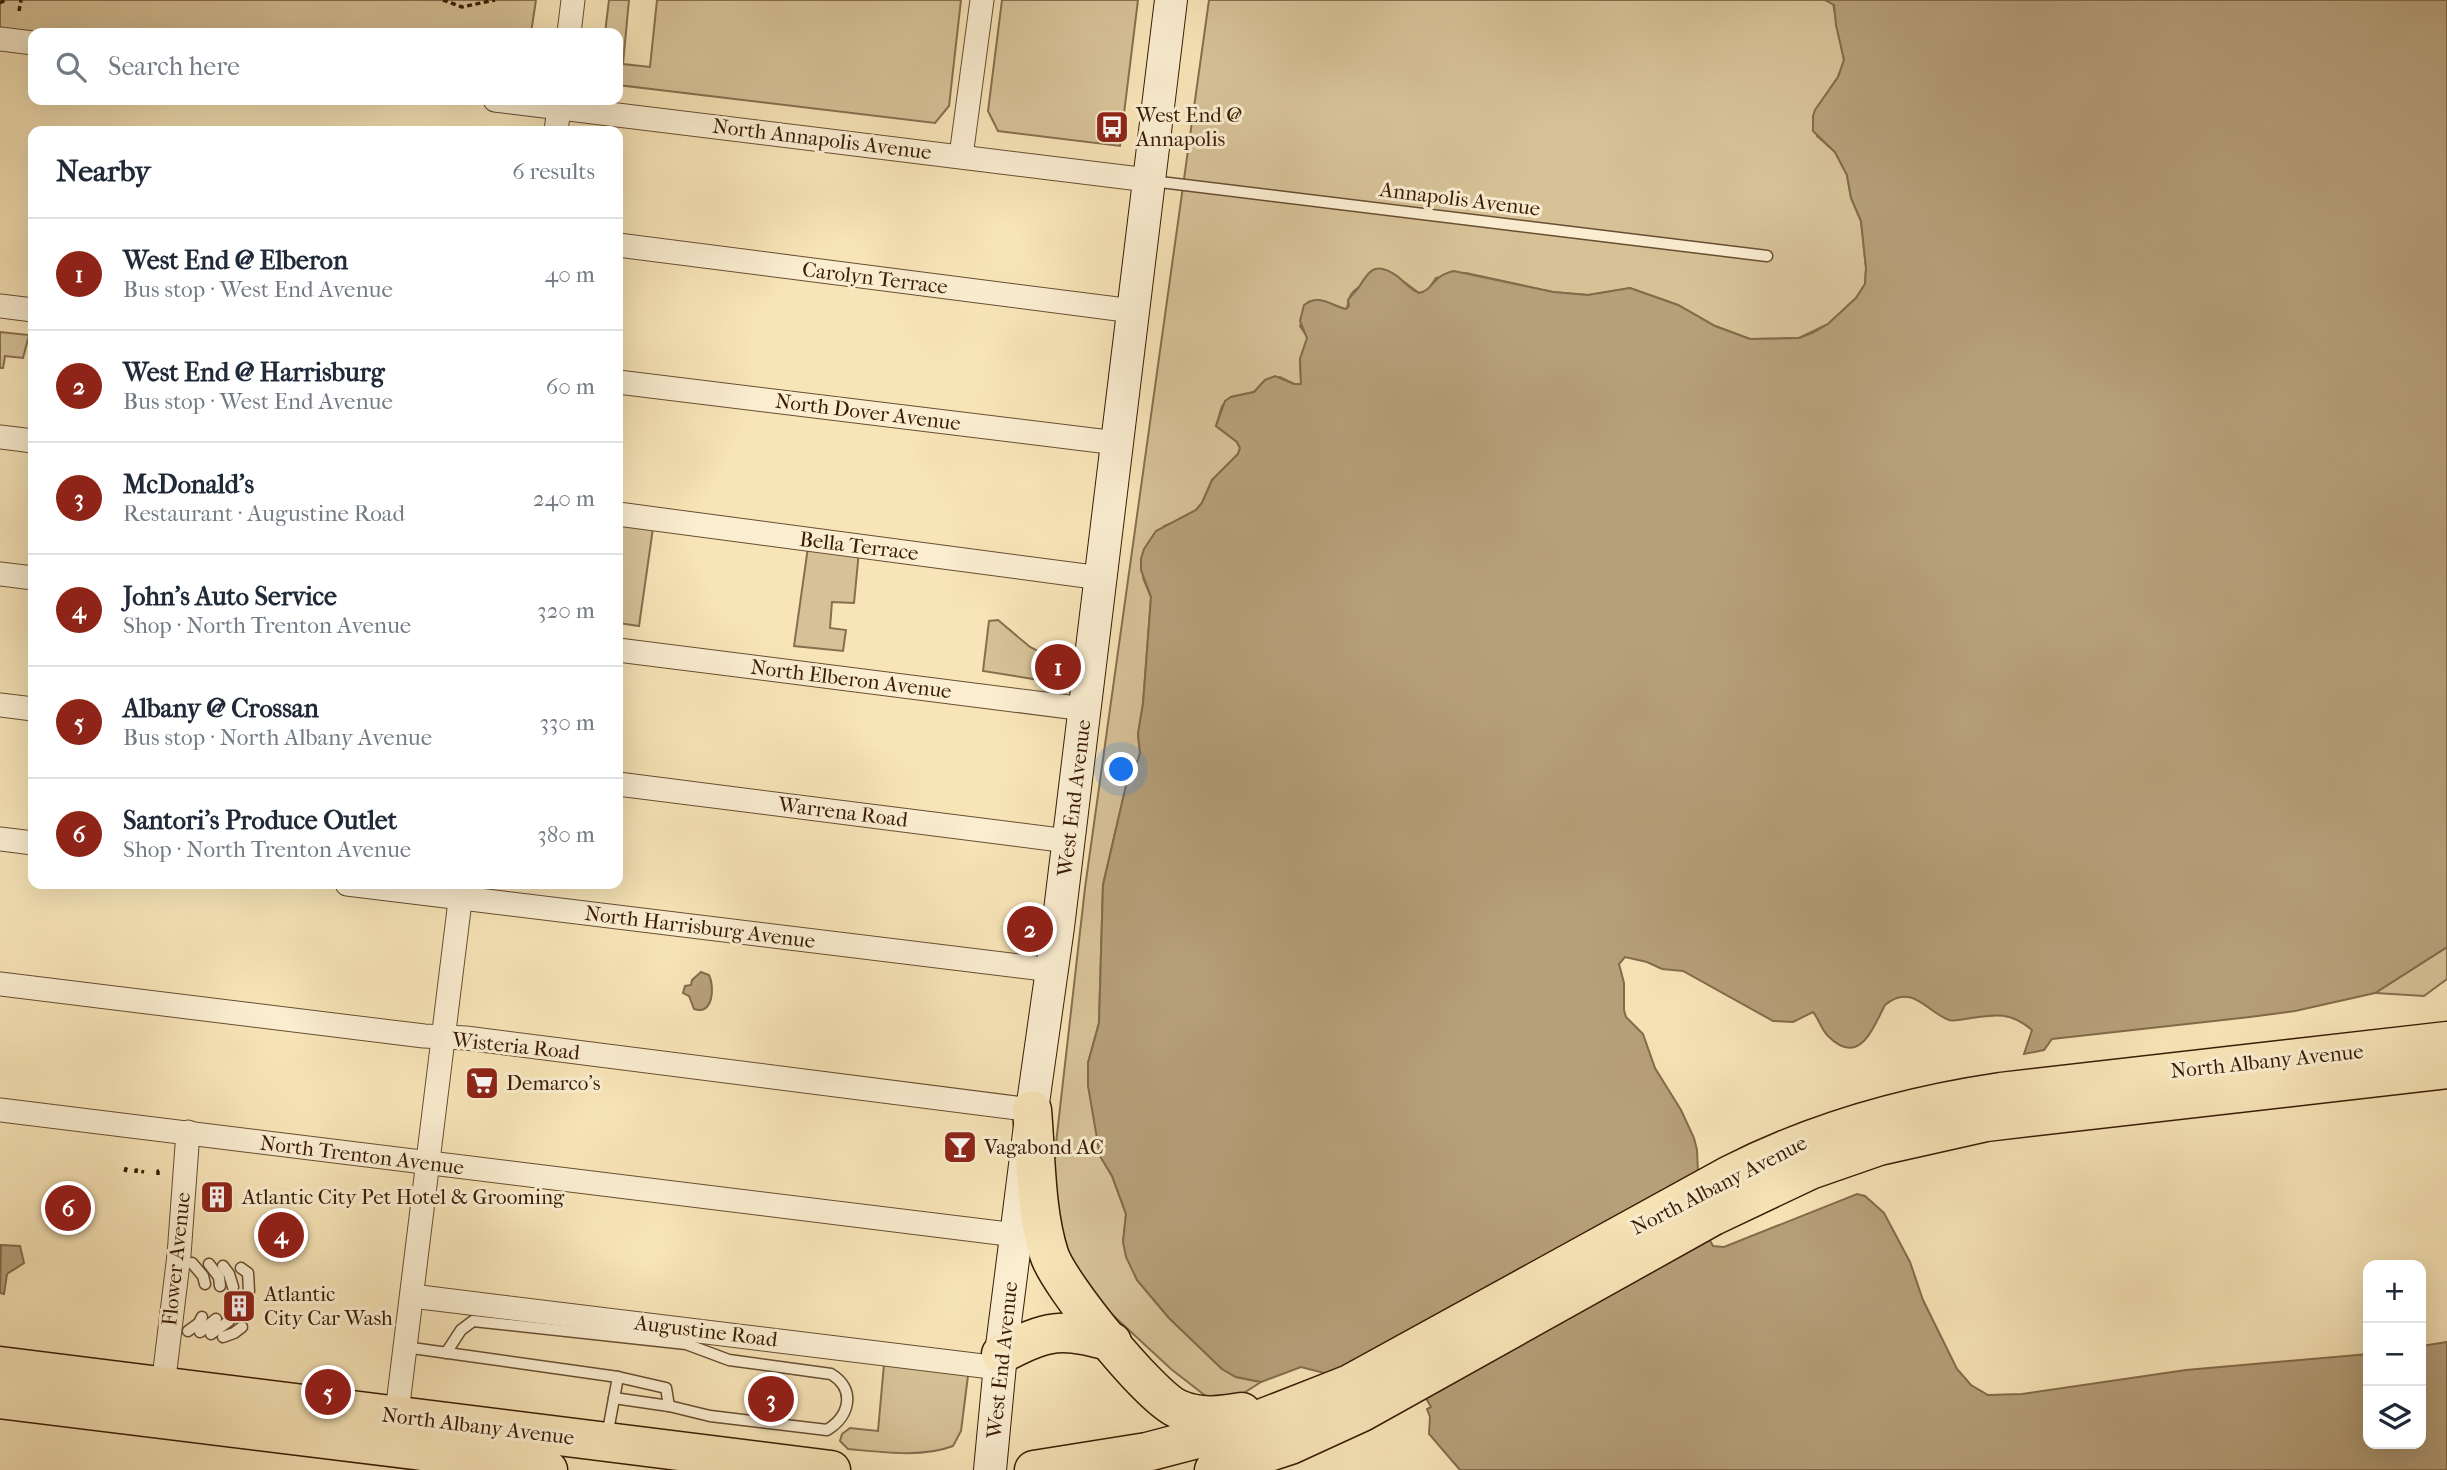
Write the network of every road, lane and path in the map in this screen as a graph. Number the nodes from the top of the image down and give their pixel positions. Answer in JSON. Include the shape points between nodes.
{"nodes":[{"id":1,"x":5,"y":0,"type":"edge"},
{"id":2,"x":20,"y":0,"type":"edge"},
{"id":3,"x":443,"y":0,"type":"edge"},
{"id":4,"x":495,"y":0,"type":"edge"},
{"id":5,"x":573,"y":0,"type":"edge"},
{"id":6,"x":982,"y":0,"type":"edge"},
{"id":7,"x":1171,"y":0,"type":"edge"},
{"id":8,"x":0,"y":3,"type":"edge"},
{"id":9,"x":19,"y":11,"type":"dead end"},
{"id":10,"x":570,"y":28,"type":"edge"},
{"id":11,"x":0,"y":38,"type":"edge"},
{"id":12,"x":28,"y":42,"type":"edge"},
{"id":13,"x":519,"y":105,"type":"edge"},
{"id":14,"x":558,"y":113,"type":"edge"},
{"id":15,"x":961,"y":156,"type":"junction"},
{"id":16,"x":1148,"y":180,"type":"junction"},
{"id":17,"x":623,"y":246,"type":"edge"},
{"id":18,"x":1767,"y":256,"type":"dead end"},
{"id":19,"x":0,"y":306,"type":"edge"},
{"id":20,"x":28,"y":309,"type":"edge"},
{"id":21,"x":1133,"y":311,"type":"junction"},
{"id":22,"x":623,"y":383,"type":"edge"},
{"id":23,"x":0,"y":437,"type":"edge"},
{"id":24,"x":28,"y":440,"type":"edge"},
{"id":25,"x":1117,"y":443,"type":"junction"},
{"id":26,"x":623,"y":515,"type":"edge"},
{"id":27,"x":0,"y":574,"type":"edge"},
{"id":28,"x":28,"y":577,"type":"edge"},
{"id":29,"x":1101,"y":578,"type":"junction"},
{"id":30,"x":623,"y":651,"type":"edge"},
{"id":31,"x":0,"y":705,"type":"edge"},
{"id":32,"x":28,"y":708,"type":"edge"},
{"id":33,"x":1085,"y":709,"type":"junction"},
{"id":34,"x":623,"y":785,"type":"edge"},
{"id":35,"x":0,"y":839,"type":"edge"},
{"id":36,"x":1069,"y":841,"type":"junction"},
{"id":37,"x":28,"y":843,"type":"edge"},
{"id":38,"x":429,"y":889,"type":"edge"},
{"id":39,"x":462,"y":891,"type":"edge"},
{"id":40,"x":1052,"y":970,"type":"junction"},
{"id":41,"x":0,"y":984,"type":"edge"},
{"id":42,"x":444,"y":1038,"type":"junction"},
{"id":43,"x":2447,"y":1041,"type":"edge"},
{"id":44,"x":2447,"y":1069,"type":"edge"},
{"id":45,"x":0,"y":1110,"type":"edge"},
{"id":46,"x":1031,"y":1110,"type":"junction"},
{"id":47,"x":188,"y":1132,"type":"junction"},
{"id":48,"x":428,"y":1164,"type":"junction"},
{"id":49,"x":127,"y":1165,"type":"dead end"},
{"id":50,"x":125,"y":1172,"type":"dead end"},
{"id":51,"x":144,"y":1172,"type":"dead end"},
{"id":52,"x":136,"y":1173,"type":"dead end"},
{"id":53,"x":1737,"y":1188,"type":"junction"},
{"id":54,"x":1016,"y":1235,"type":"junction"},
{"id":55,"x":192,"y":1263,"type":"dead end"},
{"id":56,"x":209,"y":1264,"type":"dead end"},
{"id":57,"x":223,"y":1266,"type":"dead end"},
{"id":58,"x":241,"y":1268,"type":"dead end"},
{"id":59,"x":205,"y":1284,"type":"dead end"},
{"id":60,"x":220,"y":1286,"type":"dead end"},
{"id":61,"x":233,"y":1287,"type":"dead end"},
{"id":62,"x":249,"y":1291,"type":"dead end"},
{"id":63,"x":412,"y":1296,"type":"junction"},
{"id":64,"x":202,"y":1317,"type":"dead end"},
{"id":65,"x":216,"y":1319,"type":"dead end"},
{"id":66,"x":229,"y":1321,"type":"dead end"},
{"id":67,"x":242,"y":1326,"type":"dead end"},
{"id":68,"x":200,"y":1332,"type":"junction"},
{"id":69,"x":223,"y":1337,"type":"dead end"},
{"id":70,"x":1112,"y":1342,"type":"junction"},
{"id":71,"x":405,"y":1347,"type":"junction"},
{"id":72,"x":446,"y":1353,"type":"junction"},
{"id":73,"x":1000,"y":1361,"type":"junction"},
{"id":74,"x":0,"y":1366,"type":"edge"},
{"id":75,"x":618,"y":1377,"type":"junction"},
{"id":76,"x":163,"y":1386,"type":"junction"},
{"id":77,"x":614,"y":1398,"type":"junction"},
{"id":78,"x":1356,"y":1398,"type":"junction"},
{"id":79,"x":0,"y":1399,"type":"edge"},
{"id":80,"x":1313,"y":1400,"type":"junction"},
{"id":81,"x":669,"y":1406,"type":"junction"},
{"id":82,"x":397,"y":1432,"type":"junction"},
{"id":83,"x":606,"y":1442,"type":"junction"},
{"id":84,"x":548,"y":1470,"type":"edge"},
{"id":85,"x":831,"y":1470,"type":"edge"},
{"id":86,"x":990,"y":1470,"type":"edge"},
{"id":87,"x":1034,"y":1470,"type":"edge"},
{"id":88,"x":1214,"y":1470,"type":"edge"}],
"edges":[{"from":1,"to":8,"type":"path"},
{"from":2,"to":9,"type":"path"},
{"from":3,"to":4,"type":"path","via":[[463,7]]},
{"from":5,"to":10,"type":"street"},
{"from":6,"to":15,"type":"street"},
{"from":7,"to":16,"type":"main road","name":"West End Avenue"},
{"from":11,"to":12,"type":"street"},
{"from":13,"to":14,"type":"street","name":"North Annapolis Avenue"},
{"from":14,"to":15,"type":"street","name":"North Annapolis Avenue"},
{"from":15,"to":16,"type":"street","name":"North Annapolis Avenue"},
{"from":16,"to":18,"type":"lane","name":"Annapolis Avenue"},
{"from":16,"to":21,"type":"main road","name":"West End Avenue"},
{"from":17,"to":21,"type":"street","name":"Carolyn Terrace"},
{"from":19,"to":20,"type":"street"},
{"from":21,"to":25,"type":"main road","name":"West End Avenue"},
{"from":22,"to":25,"type":"street","name":"North Dover Avenue"},
{"from":23,"to":24,"type":"street"},
{"from":25,"to":29,"type":"main road","name":"West End Avenue"},
{"from":26,"to":29,"type":"street","name":"Bella Terrace"},
{"from":27,"to":28,"type":"street"},
{"from":29,"to":33,"type":"main road","name":"West End Avenue"},
{"from":30,"to":33,"type":"street","name":"North Elberon Avenue"},
{"from":31,"to":32,"type":"street"},
{"from":33,"to":36,"type":"main road","name":"West End Avenue"},
{"from":34,"to":36,"type":"street","name":"Warrena Road"},
{"from":35,"to":37,"type":"street"},
{"from":36,"to":40,"type":"main road","name":"West End Avenue"},
{"from":38,"to":39,"type":"street","name":"North Harrisburg Avenue"},
{"from":39,"to":40,"type":"street","name":"North Harrisburg Avenue"},
{"from":39,"to":42,"type":"street"},
{"from":40,"to":46,"type":"main road","name":"West End Avenue"},
{"from":41,"to":42,"type":"street","name":"Wisteria Road"},
{"from":42,"to":46,"type":"street","name":"Wisteria Road"},
{"from":42,"to":48,"type":"street"},
{"from":43,"to":53,"type":"highway","name":"North Albany Avenue","via":[[1965,1097],[1916,1107],[1789,1147]]},
{"from":44,"to":53,"type":"highway","name":"North Albany Avenue","via":[[1952,1128]]},
{"from":45,"to":47,"type":"street","name":"North Trenton Avenue"},
{"from":46,"to":54,"type":"main road","name":"West End Avenue"},
{"from":46,"to":70,"type":"highway","via":[[1048,1252],[1068,1289]]},
{"from":47,"to":48,"type":"street","name":"North Trenton Avenue"},
{"from":47,"to":76,"type":"street","name":"Flower Avenue"},
{"from":48,"to":54,"type":"street","name":"North Trenton Avenue"},
{"from":48,"to":63,"type":"street"},
{"from":49,"to":50,"type":"path"},
{"from":51,"to":52,"type":"path"},
{"from":53,"to":78,"type":"highway","name":"North Albany Avenue"},
{"from":54,"to":73,"type":"main road","name":"West End Avenue"},
{"from":55,"to":59,"type":"lane"},
{"from":56,"to":60,"type":"lane"},
{"from":57,"to":61,"type":"lane"},
{"from":58,"to":62,"type":"lane","via":[[248,1273]]},
{"from":63,"to":71,"type":"street"},
{"from":63,"to":73,"type":"street","name":"Augustine Road"},
{"from":64,"to":68,"type":"lane"},
{"from":65,"to":68,"type":"lane"},
{"from":66,"to":68,"type":"lane"},
{"from":67,"to":69,"type":"lane"},
{"from":70,"to":73,"type":"highway","via":[[1059,1332],[1035,1338]]},
{"from":70,"to":80,"type":"highway","via":[[1158,1395],[1184,1412],[1221,1416]]},
{"from":71,"to":72,"type":"lane"},
{"from":71,"to":82,"type":"street"},
{"from":72,"to":75,"type":"lane"},
{"from":72,"to":81,"type":"lane","via":[[473,1321],[581,1331],[686,1344],[729,1360],[831,1374],[842,1380],[848,1401],[843,1414],[827,1430],[710,1416]]},
{"from":73,"to":86,"type":"main road","name":"West End Avenue"},
{"from":74,"to":76,"type":"highway","name":"North Albany Avenue"},
{"from":75,"to":77,"type":"lane"},
{"from":75,"to":81,"type":"lane","via":[[666,1388]]},
{"from":76,"to":82,"type":"highway","name":"North Albany Avenue"},
{"from":77,"to":81,"type":"lane"},
{"from":77,"to":83,"type":"lane"},
{"from":78,"to":80,"type":"highway","name":"North Albany Avenue"},
{"from":78,"to":88,"type":"highway","name":"North Albany Avenue","via":[[1290,1445]]},
{"from":79,"to":82,"type":"highway","name":"North Albany Avenue"},
{"from":80,"to":87,"type":"highway","name":"North Albany Avenue","via":[[1235,1429],[1147,1452]]},
{"from":82,"to":83,"type":"highway","name":"North Albany Avenue"},
{"from":82,"to":84,"type":"highway","name":"North Albany Avenue"},
{"from":83,"to":85,"type":"highway","name":"North Albany Avenue"}]}
